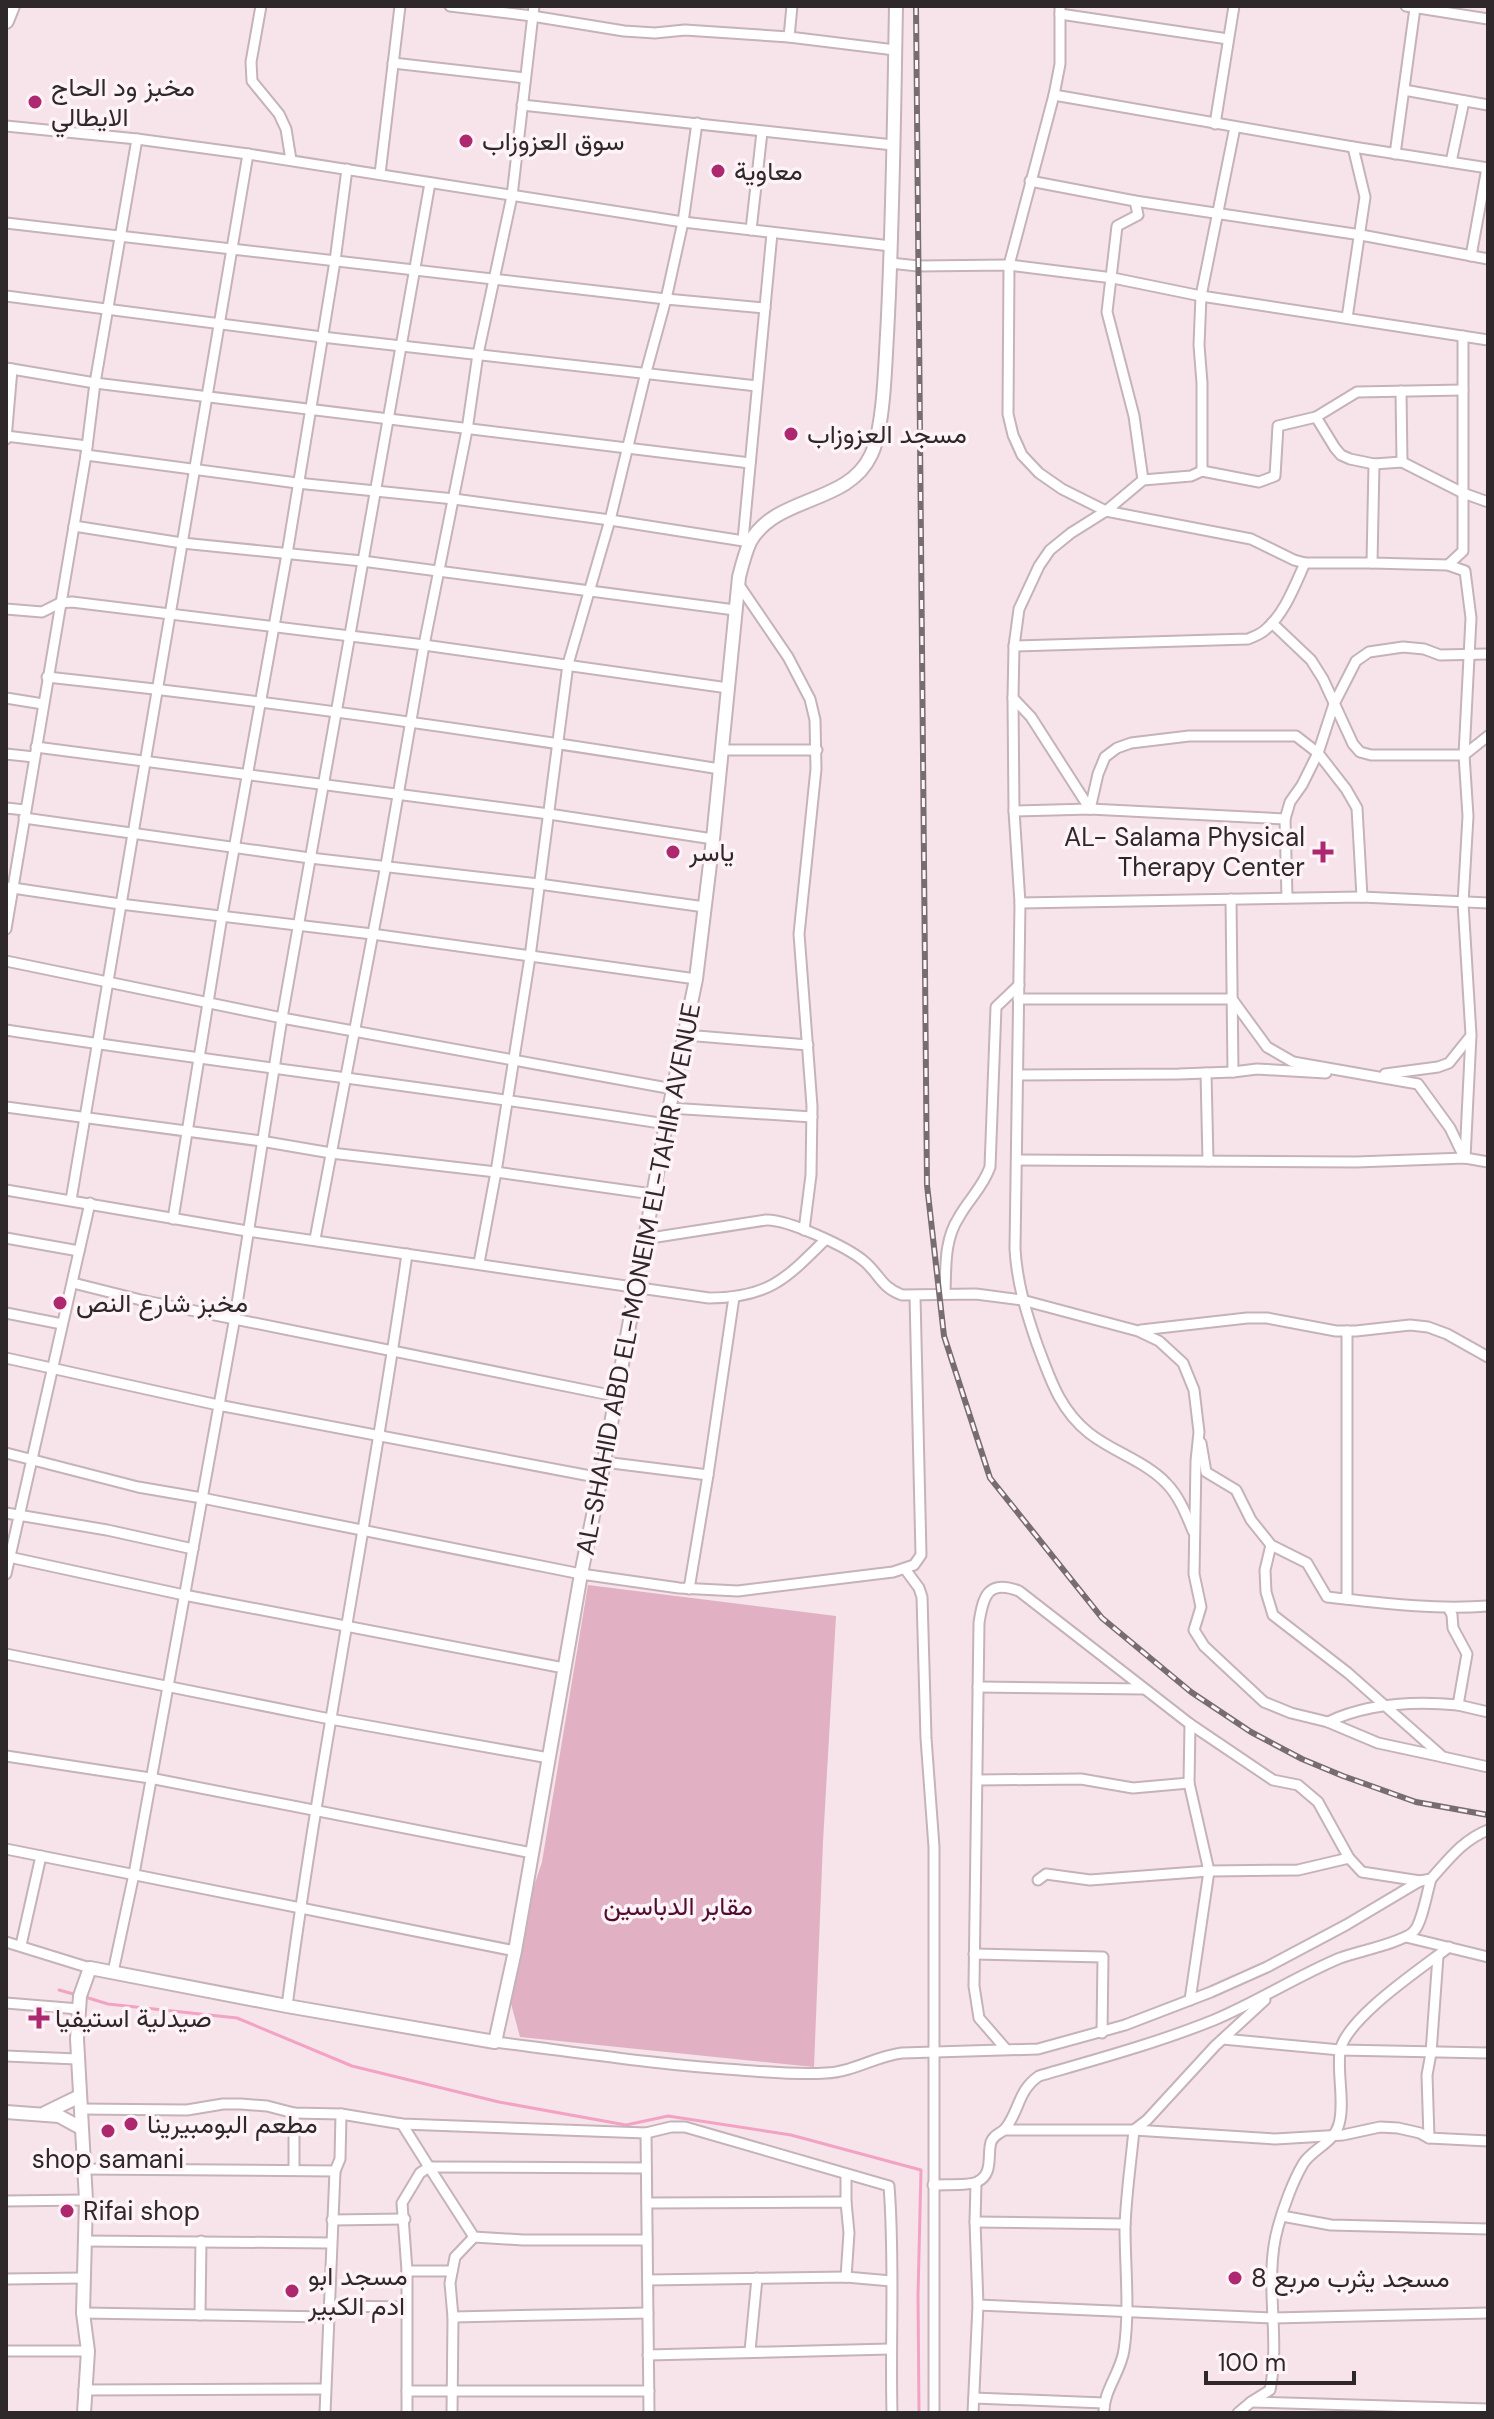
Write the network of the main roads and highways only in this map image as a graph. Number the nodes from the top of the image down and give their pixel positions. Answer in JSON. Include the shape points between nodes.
{"nodes":[{"id":1,"x":12,"y":6,"type":"edge"},
{"id":2,"x":6,"y":21,"type":"edge"}],
"edges":[{"from":1,"to":2,"type":"main road"}]}
